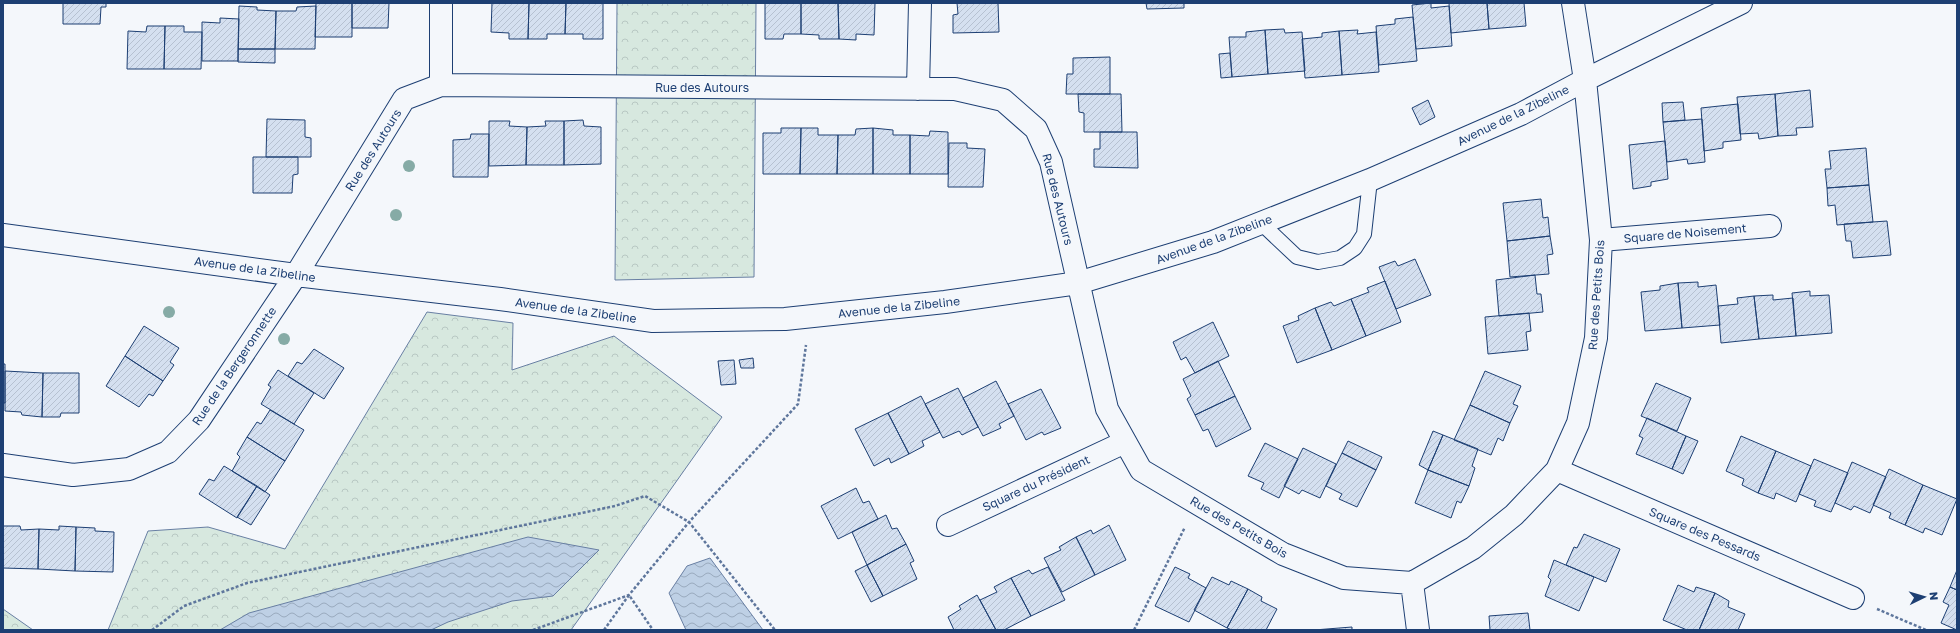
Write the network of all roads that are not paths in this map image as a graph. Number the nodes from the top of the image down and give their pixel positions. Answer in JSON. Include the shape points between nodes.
{"nodes":[{"id":1,"x":441,"y":3,"type":"edge"},
{"id":2,"x":920,"y":3,"type":"edge"},
{"id":3,"x":1573,"y":3,"type":"edge"},
{"id":4,"x":1741,"y":3,"type":"edge"},
{"id":5,"x":1584,"y":80,"type":"junction"},
{"id":6,"x":441,"y":85,"type":"junction"},
{"id":7,"x":918,"y":89,"type":"junction"},
{"id":8,"x":1370,"y":180,"type":"junction"},
{"id":9,"x":1261,"y":223,"type":"junction"},
{"id":10,"x":1770,"y":226,"type":"dead end"},
{"id":11,"x":3,"y":235,"type":"edge"},
{"id":12,"x":1601,"y":240,"type":"junction"},
{"id":13,"x":296,"y":275,"type":"junction"},
{"id":14,"x":1078,"y":283,"type":"junction"},
{"id":15,"x":1125,"y":442,"type":"junction"},
{"id":16,"x":3,"y":465,"type":"edge"},
{"id":17,"x":1558,"y":470,"type":"junction"},
{"id":18,"x":948,"y":525,"type":"dead end"},
{"id":19,"x":1412,"y":583,"type":"junction"},
{"id":20,"x":1853,"y":598,"type":"road end"},
{"id":21,"x":1418,"y":630,"type":"edge"}],
"edges":[{"from":1,"to":6,"type":"street"},
{"from":2,"to":7,"type":"street"},
{"from":3,"to":5,"type":"street","name":"Rue des Petits Bois"},
{"from":4,"to":5,"type":"street","name":"Avenue de la Zibeline"},
{"from":5,"to":8,"type":"street","name":"Avenue de la Zibeline","via":[[1521,114]]},
{"from":5,"to":12,"type":"street","name":"Rue des Petits Bois"},
{"from":6,"to":7,"type":"street","name":"Rue des Autours"},
{"from":6,"to":13,"type":"street","name":"Rue des Autours","via":[[404,99]]},
{"from":7,"to":14,"type":"street","name":"Rue des Autours","via":[[955,89],[1003,100],[1036,129],[1051,162]]},
{"from":8,"to":9,"type":"street","name":"Avenue de la Zibeline"},
{"from":8,"to":9,"type":"lane","via":[[1364,234],[1355,248],[1340,258],[1318,262],[1296,257]]},
{"from":9,"to":14,"type":"street","name":"Avenue de la Zibeline","via":[[1213,242]]},
{"from":10,"to":12,"type":"street","name":"Square de Noisement"},
{"from":11,"to":13,"type":"street","name":"Avenue de la Zibeline"},
{"from":12,"to":17,"type":"street","name":"Rue des Petits Bois","via":[[1596,338],[1578,422]]},
{"from":13,"to":14,"type":"street","name":"Avenue de la Zibeline","via":[[500,298],[653,321],[763,320],[810,316],[945,302]]},
{"from":13,"to":16,"type":"street","name":"Rue de la Bergeronnette","via":[[199,420],[168,452],[129,469],[74,475]]},
{"from":14,"to":15,"type":"street","name":"Rue des Petits Bois","via":[[1107,409]]},
{"from":15,"to":18,"type":"street","name":"Square du Président"},
{"from":15,"to":19,"type":"street","name":"Rue des Petits Bois","via":[[1141,470],[1283,554],[1344,578]]},
{"from":17,"to":19,"type":"street","name":"Rue des Petits Bois","via":[[1514,515],[1473,548]]},
{"from":17,"to":20,"type":"street","name":"Square des Pessards"},
{"from":19,"to":21,"type":"street"}]}
